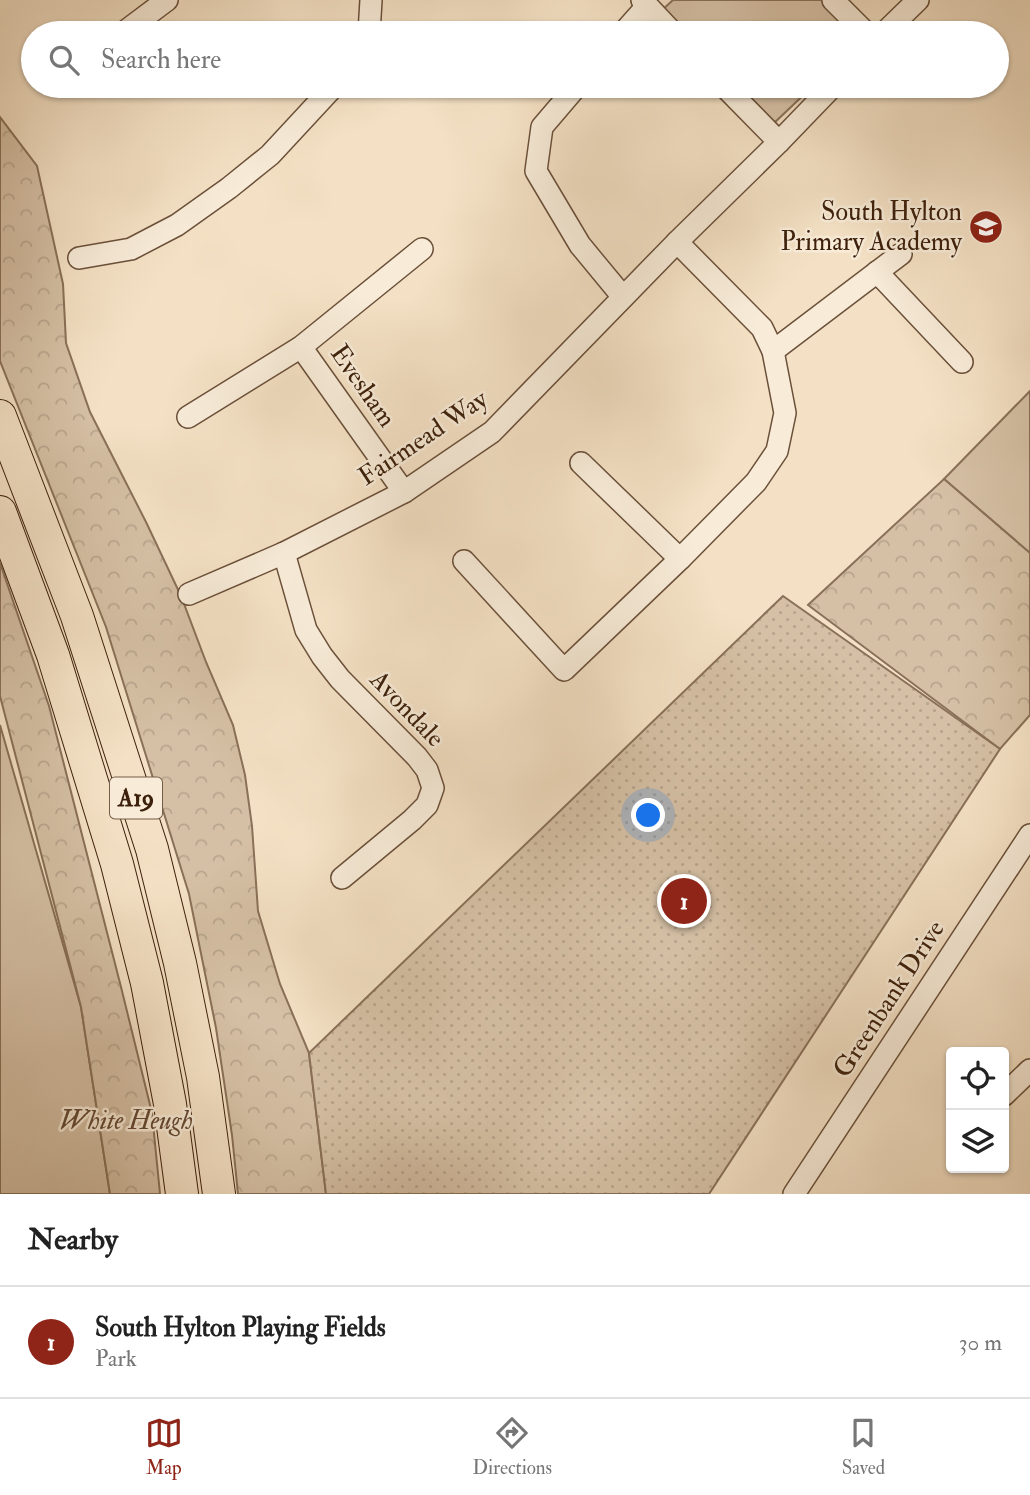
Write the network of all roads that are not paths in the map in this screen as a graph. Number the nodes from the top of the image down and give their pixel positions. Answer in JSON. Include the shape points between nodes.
{"nodes":[{"id":1,"x":167,"y":0,"type":"edge"},
{"id":2,"x":371,"y":0,"type":"edge"},
{"id":3,"x":833,"y":0,"type":"edge"},
{"id":4,"x":918,"y":0,"type":"edge"},
{"id":5,"x":644,"y":3,"type":"edge"},
{"id":6,"x":139,"y":21,"type":"edge"},
{"id":7,"x":370,"y":21,"type":"edge"},
{"id":8,"x":631,"y":21,"type":"edge"},
{"id":9,"x":661,"y":21,"type":"edge"},
{"id":10,"x":854,"y":21,"type":"edge"},
{"id":11,"x":896,"y":21,"type":"edge"},
{"id":12,"x":323,"y":98,"type":"edge"},
{"id":13,"x":567,"y":98,"type":"edge"},
{"id":14,"x":736,"y":98,"type":"edge"},
{"id":15,"x":821,"y":98,"type":"edge"},
{"id":16,"x":779,"y":142,"type":"junction"},
{"id":17,"x":677,"y":242,"type":"junction"},
{"id":18,"x":422,"y":249,"type":"dead end"},
{"id":19,"x":901,"y":254,"type":"dead end"},
{"id":20,"x":79,"y":258,"type":"dead end"},
{"id":21,"x":877,"y":272,"type":"junction"},
{"id":22,"x":623,"y":297,"type":"junction"},
{"id":23,"x":301,"y":347,"type":"junction"},
{"id":24,"x":773,"y":351,"type":"junction"},
{"id":25,"x":962,"y":362,"type":"dead end"},
{"id":26,"x":0,"y":416,"type":"edge"},
{"id":27,"x":188,"y":417,"type":"dead end"},
{"id":28,"x":581,"y":463,"type":"dead end"},
{"id":29,"x":404,"y":492,"type":"junction"},
{"id":30,"x":0,"y":512,"type":"edge"},
{"id":31,"x":284,"y":553,"type":"junction"},
{"id":32,"x":680,"y":559,"type":"junction"},
{"id":33,"x":464,"y":561,"type":"dead end"},
{"id":34,"x":189,"y":594,"type":"dead end"},
{"id":35,"x":1030,"y":835,"type":"edge"},
{"id":36,"x":342,"y":878,"type":"dead end"},
{"id":37,"x":1030,"y":1070,"type":"edge"},
{"id":38,"x":1009,"y":1090,"type":"edge"},
{"id":39,"x":182,"y":1194,"type":"edge"},
{"id":40,"x":219,"y":1194,"type":"edge"},
{"id":41,"x":794,"y":1194,"type":"edge"}],
"edges":[{"from":1,"to":6,"type":"street"},
{"from":2,"to":7,"type":"street"},
{"from":3,"to":10,"type":"street"},
{"from":4,"to":11,"type":"street"},
{"from":5,"to":8,"type":"street"},
{"from":5,"to":9,"type":"street"},
{"from":12,"to":20,"type":"street","via":[[270,155],[177,225],[131,249]]},
{"from":13,"to":22,"type":"street","via":[[542,127],[536,171],[580,244]]},
{"from":14,"to":16,"type":"street"},
{"from":15,"to":16,"type":"street","name":"Fairmead Way"},
{"from":16,"to":17,"type":"street","name":"Fairmead Way"},
{"from":17,"to":22,"type":"street","name":"Fairmead Way"},
{"from":17,"to":24,"type":"street","via":[[762,328]]},
{"from":18,"to":23,"type":"street","name":"Evesham"},
{"from":19,"to":21,"type":"street"},
{"from":21,"to":24,"type":"street"},
{"from":21,"to":25,"type":"street"},
{"from":22,"to":29,"type":"street","name":"Fairmead Way","via":[[492,432]]},
{"from":23,"to":27,"type":"street","name":"Evesham"},
{"from":23,"to":29,"type":"street","name":"Evesham"},
{"from":24,"to":32,"type":"street","via":[[785,413],[778,451],[756,482]]},
{"from":26,"to":40,"type":"highway","number":"A19","via":[[77,616],[152,849],[201,1065]]},
{"from":28,"to":32,"type":"street"},
{"from":29,"to":31,"type":"street","name":"Fairmead Way"},
{"from":30,"to":39,"type":"highway","number":"A19","via":[[53,655],[117,864],[147,983]]},
{"from":31,"to":34,"type":"street","name":"Fairmead Way"},
{"from":31,"to":36,"type":"street","name":"Avondale","via":[[306,630],[321,656],[417,757],[428,770],[433,788],[427,805],[412,820]]},
{"from":32,"to":33,"type":"street","via":[[564,670]]},
{"from":35,"to":41,"type":"street","name":"Greenbank Drive"},
{"from":37,"to":38,"type":"street"}]}
